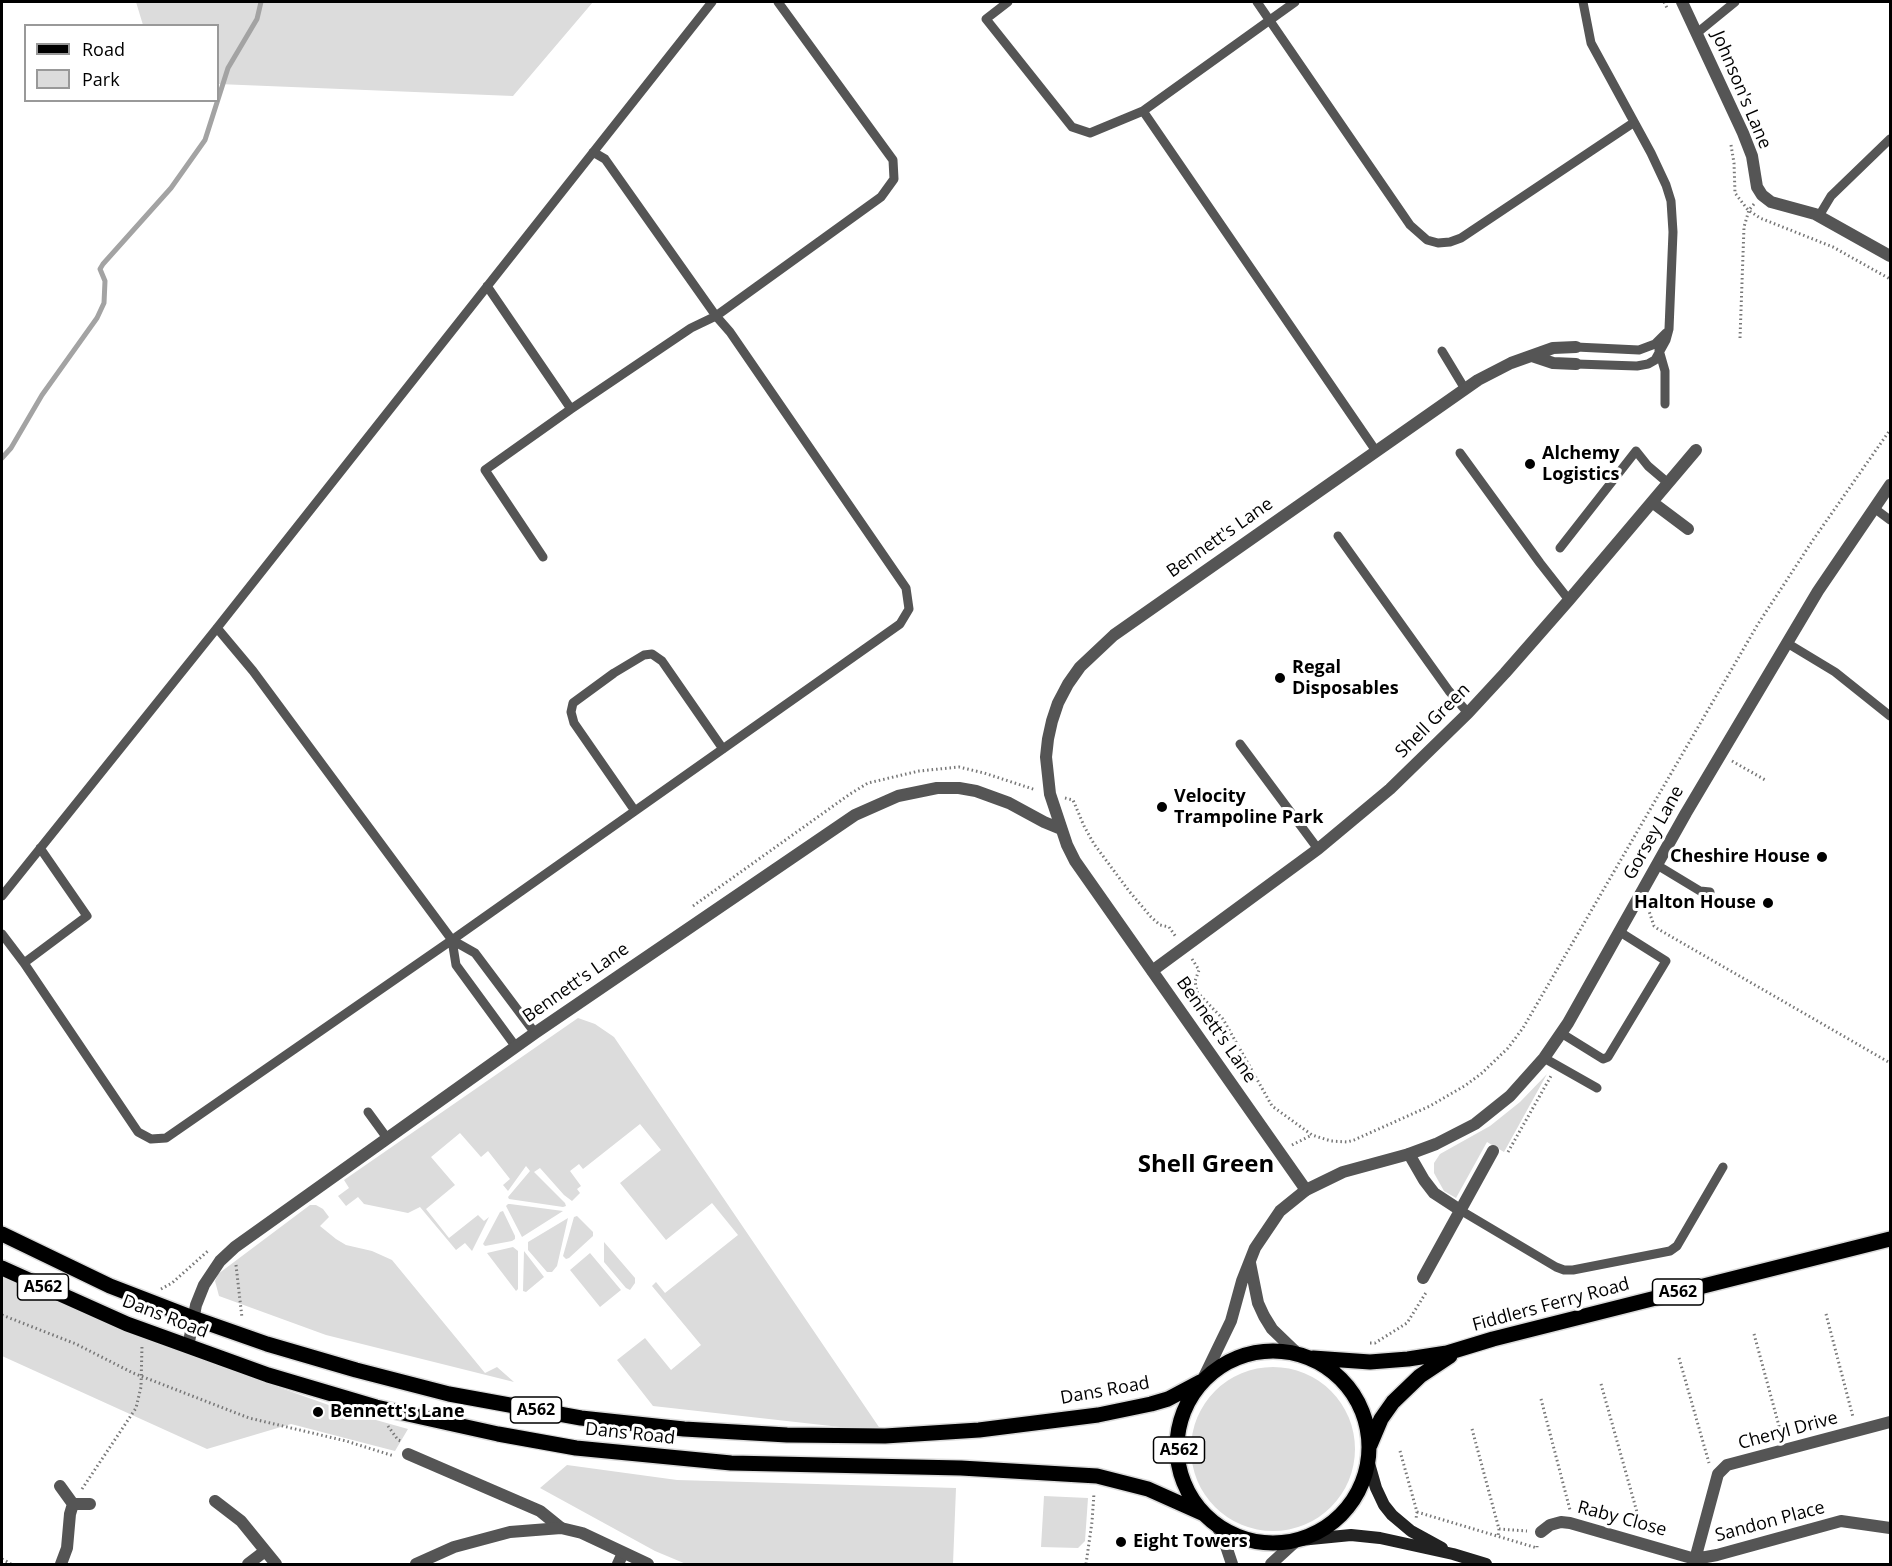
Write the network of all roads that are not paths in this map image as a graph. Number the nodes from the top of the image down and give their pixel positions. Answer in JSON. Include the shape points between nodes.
{"nodes":[{"id":1,"x":712,"y":2,"type":"edge"},
{"id":2,"x":778,"y":2,"type":"edge"},
{"id":3,"x":1008,"y":2,"type":"edge"},
{"id":4,"x":1257,"y":2,"type":"edge"},
{"id":5,"x":1295,"y":2,"type":"edge"},
{"id":6,"x":1583,"y":2,"type":"edge"},
{"id":7,"x":1682,"y":2,"type":"edge"},
{"id":8,"x":1735,"y":2,"type":"edge"},
{"id":9,"x":1270,"y":21,"type":"junction"},
{"id":10,"x":1697,"y":33,"type":"junction"},
{"id":11,"x":1143,"y":111,"type":"junction"},
{"id":12,"x":1633,"y":123,"type":"junction"},
{"id":13,"x":1890,"y":139,"type":"edge"},
{"id":14,"x":593,"y":152,"type":"junction"},
{"id":15,"x":1819,"y":216,"type":"junction"},
{"id":16,"x":1890,"y":256,"type":"edge"},
{"id":17,"x":487,"y":286,"type":"junction"},
{"id":18,"x":716,"y":315,"type":"junction"},
{"id":19,"x":1576,"y":347,"type":"joint"},
{"id":20,"x":1658,"y":348,"type":"junction"},
{"id":21,"x":1442,"y":351,"type":"dead end"},
{"id":22,"x":1532,"y":356,"type":"junction"},
{"id":23,"x":1576,"y":364,"type":"joint"},
{"id":24,"x":1466,"y":388,"type":"junction"},
{"id":25,"x":1665,"y":404,"type":"dead end"},
{"id":26,"x":571,"y":409,"type":"junction"},
{"id":27,"x":1696,"y":450,"type":"dead end"},
{"id":28,"x":1376,"y":451,"type":"junction"},
{"id":29,"x":1460,"y":453,"type":"dead end"},
{"id":30,"x":1668,"y":483,"type":"junction"},
{"id":31,"x":1890,"y":485,"type":"edge"},
{"id":32,"x":1652,"y":502,"type":"junction"},
{"id":33,"x":1875,"y":508,"type":"junction"},
{"id":34,"x":1890,"y":520,"type":"edge"},
{"id":35,"x":1688,"y":529,"type":"dead end"},
{"id":36,"x":1338,"y":536,"type":"dead end"},
{"id":37,"x":1560,"y":548,"type":"dead end"},
{"id":38,"x":543,"y":557,"type":"dead end"},
{"id":39,"x":1569,"y":600,"type":"junction"},
{"id":40,"x":217,"y":628,"type":"junction"},
{"id":41,"x":1787,"y":643,"type":"junction"},
{"id":42,"x":1468,"y":712,"type":"junction"},
{"id":43,"x":1890,"y":716,"type":"edge"},
{"id":44,"x":1240,"y":744,"type":"dead end"},
{"id":45,"x":723,"y":749,"type":"junction"},
{"id":46,"x":635,"y":811,"type":"junction"},
{"id":47,"x":1061,"y":829,"type":"junction"},
{"id":48,"x":40,"y":848,"type":"junction"},
{"id":49,"x":1318,"y":849,"type":"junction"},
{"id":50,"x":1656,"y":865,"type":"junction"},
{"id":51,"x":1710,"y":892,"type":"dead end"},
{"id":52,"x":2,"y":896,"type":"edge"},
{"id":53,"x":1620,"y":932,"type":"junction"},
{"id":54,"x":2,"y":934,"type":"edge"},
{"id":55,"x":452,"y":940,"type":"junction"},
{"id":56,"x":24,"y":963,"type":"junction"},
{"id":57,"x":1152,"y":971,"type":"junction"},
{"id":58,"x":536,"y":1033,"type":"junction"},
{"id":59,"x":1561,"y":1033,"type":"junction"},
{"id":60,"x":516,"y":1047,"type":"junction"},
{"id":61,"x":1544,"y":1058,"type":"junction"},
{"id":62,"x":1597,"y":1088,"type":"dead end"},
{"id":63,"x":368,"y":1112,"type":"dead end"},
{"id":64,"x":387,"y":1138,"type":"junction"},
{"id":65,"x":1493,"y":1151,"type":"road end"},
{"id":66,"x":1408,"y":1154,"type":"junction"},
{"id":67,"x":1723,"y":1167,"type":"dead end"},
{"id":68,"x":1306,"y":1190,"type":"junction"},
{"id":69,"x":1460,"y":1210,"type":"junction"},
{"id":70,"x":2,"y":1234,"type":"edge"},
{"id":71,"x":1890,"y":1239,"type":"edge"},
{"id":72,"x":1250,"y":1263,"type":"junction"},
{"id":73,"x":2,"y":1268,"type":"edge"},
{"id":74,"x":1423,"y":1278,"type":"road end"},
{"id":75,"x":193,"y":1318,"type":"junction"},
{"id":76,"x":188,"y":1347,"type":"junction"},
{"id":77,"x":1466,"y":1347,"type":"junction"},
{"id":78,"x":1303,"y":1356,"type":"junction"},
{"id":79,"x":1201,"y":1382,"type":"junction"},
{"id":80,"x":1890,"y":1422,"type":"edge"},
{"id":81,"x":408,"y":1454,"type":"road end"},
{"id":82,"x":1369,"y":1454,"type":"junction"},
{"id":83,"x":60,"y":1486,"type":"dead end"},
{"id":84,"x":215,"y":1502,"type":"dead end"},
{"id":85,"x":73,"y":1504,"type":"junction"},
{"id":86,"x":90,"y":1504,"type":"dead end"},
{"id":87,"x":1210,"y":1519,"type":"junction"},
{"id":88,"x":561,"y":1528,"type":"junction"},
{"id":89,"x":1890,"y":1528,"type":"edge"},
{"id":90,"x":1540,"y":1532,"type":"road end"},
{"id":91,"x":1298,"y":1540,"type":"junction"},
{"id":92,"x":265,"y":1551,"type":"junction"},
{"id":93,"x":1453,"y":1554,"type":"junction"},
{"id":94,"x":620,"y":1559,"type":"edge"},
{"id":95,"x":1694,"y":1562,"type":"edge"},
{"id":96,"x":61,"y":1564,"type":"edge"},
{"id":97,"x":248,"y":1564,"type":"edge"},
{"id":98,"x":276,"y":1564,"type":"edge"},
{"id":99,"x":416,"y":1564,"type":"edge"},
{"id":100,"x":648,"y":1564,"type":"edge"},
{"id":101,"x":1232,"y":1564,"type":"edge"},
{"id":102,"x":1271,"y":1564,"type":"edge"},
{"id":103,"x":1486,"y":1564,"type":"edge"}],
"edges":[{"from":1,"to":14,"type":"lane"},
{"from":2,"to":18,"type":"lane","via":[[893,160],[894,179],[881,197]]},
{"from":3,"to":11,"type":"lane","via":[[986,20],[1072,127],[1090,133]]},
{"from":4,"to":9,"type":"lane"},
{"from":5,"to":9,"type":"lane"},
{"from":6,"to":12,"type":"lane","via":[[1591,43]]},
{"from":7,"to":10,"type":"street","name":"Johnson's Lane"},
{"from":8,"to":10,"type":"lane"},
{"from":9,"to":11,"type":"lane"},
{"from":9,"to":12,"type":"lane","via":[[1410,225],[1427,240],[1438,243],[1461,238]]},
{"from":10,"to":15,"type":"street","name":"Johnson's Lane","via":[[1752,156],[1762,195],[1771,202]]},
{"from":11,"to":28,"type":"lane"},
{"from":12,"to":20,"type":"lane","via":[[1652,153],[1671,201],[1669,328]]},
{"from":13,"to":15,"type":"lane","via":[[1831,195]]},
{"from":14,"to":17,"type":"lane"},
{"from":14,"to":18,"type":"lane","via":[[604,159]]},
{"from":15,"to":16,"type":"street","name":"Johnson's Lane"},
{"from":17,"to":26,"type":"lane"},
{"from":17,"to":40,"type":"lane"},
{"from":18,"to":26,"type":"lane"},
{"from":18,"to":45,"type":"lane","via":[[906,588],[909,609],[900,624]]},
{"from":19,"to":20,"type":"lane","name":"Bennett's Lane"},
{"from":19,"to":22,"type":"street","name":"Bennett's Lane","via":[[1553,348]]},
{"from":20,"to":23,"type":"lane","via":[[1655,360],[1648,364]]},
{"from":20,"to":25,"type":"lane","via":[[1665,371]]},
{"from":21,"to":24,"type":"lane"},
{"from":22,"to":23,"type":"street","via":[[1553,363]]},
{"from":22,"to":24,"type":"street","name":"Bennett's Lane","via":[[1492,372]]},
{"from":24,"to":28,"type":"street","name":"Bennett's Lane"},
{"from":26,"to":38,"type":"lane","via":[[485,470]]},
{"from":27,"to":30,"type":"street","name":"Shell Green"},
{"from":28,"to":47,"type":"street","name":"Bennett's Lane","via":[[1114,635],[1080,667],[1058,703],[1048,739],[1047,776]]},
{"from":29,"to":39,"type":"lane"},
{"from":30,"to":32,"type":"street","name":"Shell Green"},
{"from":30,"to":37,"type":"lane","via":[[1635,451]]},
{"from":31,"to":33,"type":"street","name":"Gorsey Lane"},
{"from":32,"to":35,"type":"street"},
{"from":32,"to":39,"type":"street","name":"Shell Green"},
{"from":33,"to":34,"type":"lane"},
{"from":33,"to":41,"type":"street","name":"Gorsey Lane"},
{"from":36,"to":42,"type":"lane"},
{"from":39,"to":42,"type":"street","name":"Shell Green"},
{"from":40,"to":48,"type":"lane"},
{"from":40,"to":55,"type":"lane"},
{"from":41,"to":43,"type":"lane","via":[[1835,672]]},
{"from":41,"to":50,"type":"street","name":"Gorsey Lane"},
{"from":42,"to":49,"type":"street","name":"Shell Green","via":[[1390,789]]},
{"from":44,"to":49,"type":"lane"},
{"from":45,"to":46,"type":"lane"},
{"from":45,"to":46,"type":"lane","via":[[662,661],[652,654],[614,673],[573,703],[571,712],[574,723]]},
{"from":46,"to":55,"type":"lane"},
{"from":47,"to":57,"type":"street","name":"Bennett's Lane","via":[[1075,861]]},
{"from":47,"to":58,"type":"street","name":"Bennett's Lane","via":[[1009,803],[959,788],[919,790],[876,804],[827,833]]},
{"from":48,"to":52,"type":"lane"},
{"from":48,"to":56,"type":"lane","via":[[87,916]]},
{"from":49,"to":57,"type":"street","name":"Shell Green"},
{"from":50,"to":51,"type":"lane","via":[[1700,891]]},
{"from":50,"to":53,"type":"street","name":"Gorsey Lane"},
{"from":53,"to":59,"type":"street","name":"Gorsey Lane"},
{"from":53,"to":59,"type":"lane","via":[[1666,961],[1608,1057],[1603,1059]]},
{"from":54,"to":56,"type":"lane"},
{"from":55,"to":56,"type":"lane","via":[[166,1138],[151,1139],[138,1132]]},
{"from":55,"to":58,"type":"lane","via":[[476,953]]},
{"from":55,"to":60,"type":"lane","via":[[456,965]]},
{"from":57,"to":68,"type":"street","name":"Bennett's Lane"},
{"from":58,"to":60,"type":"street","name":"Bennett's Lane"},
{"from":59,"to":61,"type":"street","name":"Gorsey Lane"},
{"from":60,"to":64,"type":"street","name":"Bennett's Lane"},
{"from":61,"to":62,"type":"lane"},
{"from":61,"to":66,"type":"street","name":"Gorsey Lane","via":[[1510,1096],[1474,1124]]},
{"from":63,"to":64,"type":"lane"},
{"from":64,"to":75,"type":"street","name":"Bennett's Lane","via":[[226,1255],[204,1285]]},
{"from":65,"to":69,"type":"street"},
{"from":66,"to":68,"type":"street","name":"Gorsey Lane","via":[[1343,1172]]},
{"from":66,"to":69,"type":"street","via":[[1434,1192]]},
{"from":67,"to":69,"type":"lane","via":[[1677,1246],[1670,1251],[1573,1270],[1556,1267]]},
{"from":68,"to":72,"type":"street","name":"Gorsey Lane","via":[[1271,1222]]},
{"from":69,"to":74,"type":"street"},
{"from":70,"to":75,"type":"main road","name":"Dans Road","number":"A562","via":[[110,1286]]},
{"from":71,"to":77,"type":"main road","name":"Fiddlers Ferry Road","number":"A562"},
{"from":72,"to":78,"type":"street","via":[[1264,1316],[1272,1329]]},
{"from":72,"to":79,"type":"street","name":"Gorsey Lane","via":[[1227,1329]]},
{"from":73,"to":76,"type":"main road","name":"Dans Road","number":"A562"},
{"from":75,"to":76,"type":"street","name":"Bennett's Lane"},
{"from":75,"to":79,"type":"main road","name":"Dans Road","number":"A562","via":[[323,1360],[448,1394],[581,1418],[787,1436],[885,1436],[980,1430],[1098,1415],[1168,1399]]},
{"from":76,"to":87,"type":"main road","name":"Dans Road","number":"A562","via":[[376,1407],[576,1448],[731,1463],[962,1468],[1097,1476],[1175,1499]]},
{"from":77,"to":78,"type":"main road","name":"Fiddlers Ferry Road","number":"A562","via":[[1370,1362]]},
{"from":77,"to":82,"type":"main road","name":"Fiddlers Ferry Road","number":"A562","via":[[1434,1365],[1406,1389],[1381,1419]]},
{"from":78,"to":79,"type":"main road","number":"A562","via":[[1254,1353],[1229,1362]]},
{"from":78,"to":82,"type":"main road","number":"A562","via":[[1335,1375],[1353,1395],[1364,1419]]},
{"from":79,"to":87,"type":"main road","number":"A562","via":[[1180,1430],[1179,1459],[1187,1488]]},
{"from":80,"to":95,"type":"street","name":"Cheryl Drive","via":[[1727,1465],[1718,1474]]},
{"from":81,"to":88,"type":"street","via":[[540,1511]]},
{"from":82,"to":91,"type":"main road","number":"A562","via":[[1359,1490],[1346,1511],[1326,1529]]},
{"from":82,"to":93,"type":"main road","via":[[1376,1488],[1392,1515]]},
{"from":83,"to":85,"type":"street"},
{"from":84,"to":92,"type":"street","via":[[241,1521]]},
{"from":85,"to":86,"type":"street"},
{"from":85,"to":96,"type":"street"},
{"from":87,"to":91,"type":"main road","number":"A562","via":[[1244,1538],[1271,1543]]},
{"from":87,"to":101,"type":"street","via":[[1223,1537]]},
{"from":88,"to":94,"type":"street","via":[[582,1533]]},
{"from":88,"to":99,"type":"street","via":[[510,1532],[454,1547]]},
{"from":89,"to":95,"type":"street","name":"Sandon Place","via":[[1841,1521]]},
{"from":90,"to":95,"type":"street","name":"Raby Close","via":[[1550,1525],[1570,1523]]},
{"from":91,"to":93,"type":"main road","via":[[1367,1536]]},
{"from":91,"to":102,"type":"street"},
{"from":92,"to":97,"type":"street"},
{"from":92,"to":98,"type":"street"},
{"from":93,"to":103,"type":"main road"},
{"from":94,"to":100,"type":"street"}]}
